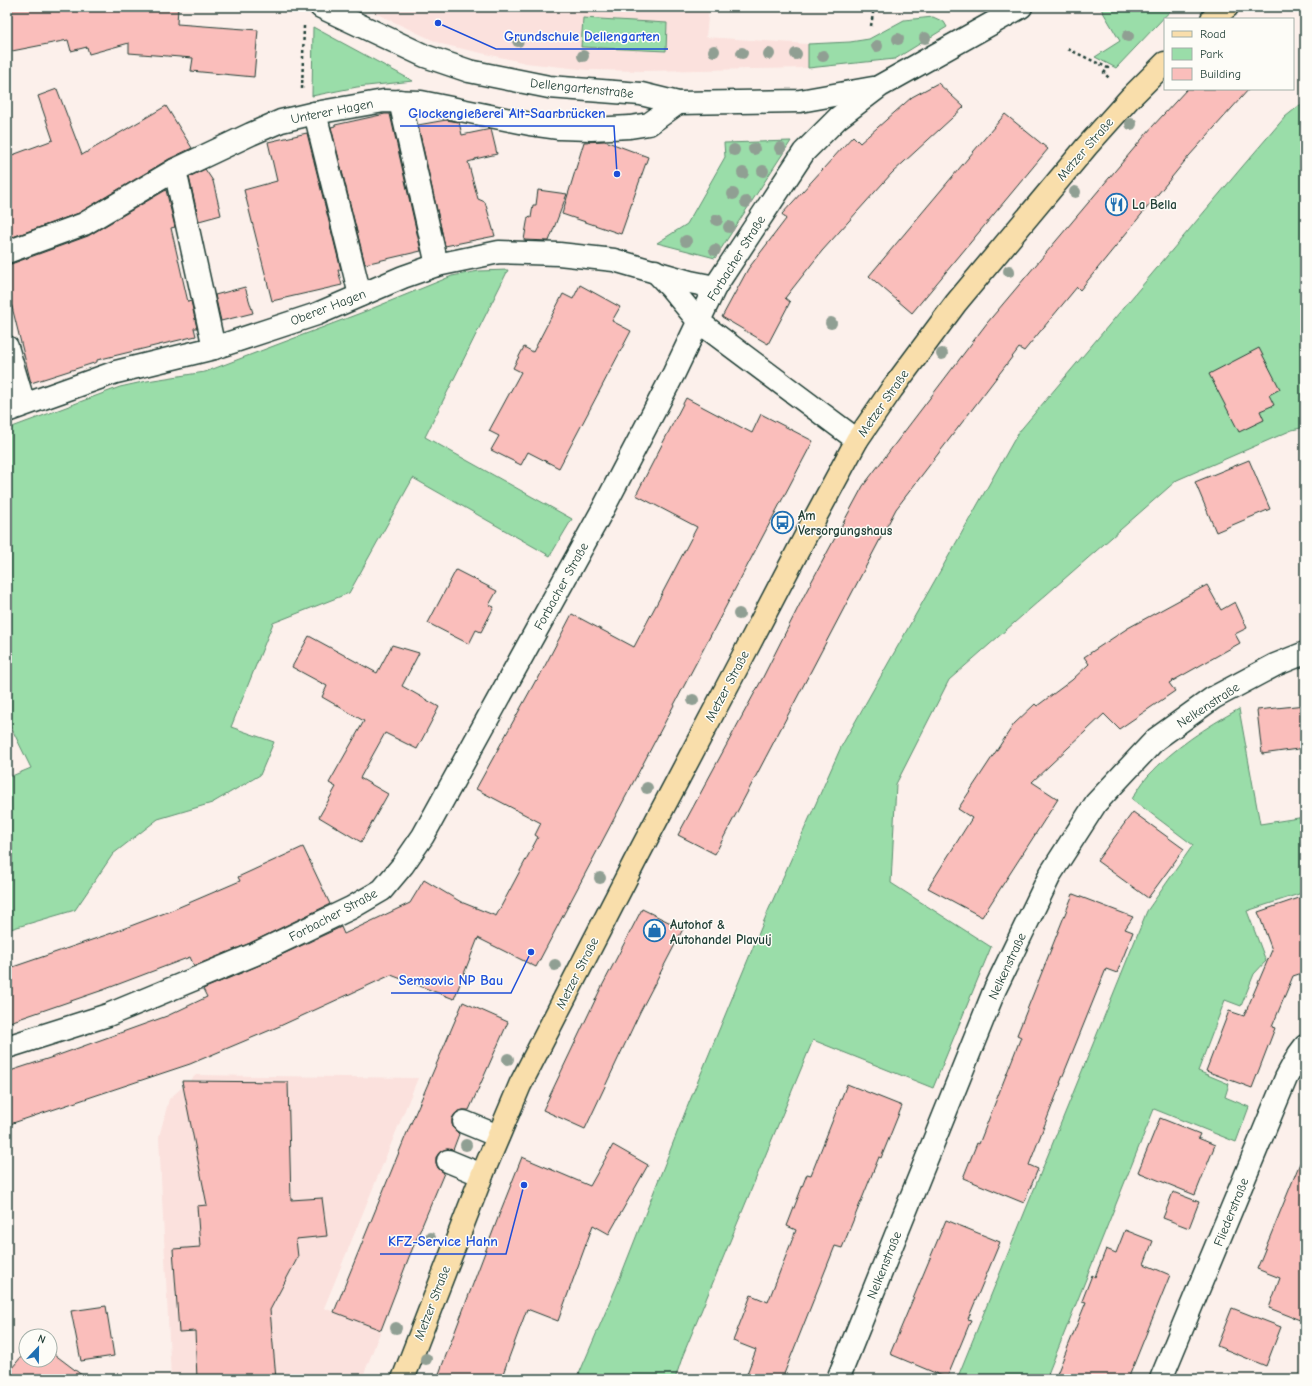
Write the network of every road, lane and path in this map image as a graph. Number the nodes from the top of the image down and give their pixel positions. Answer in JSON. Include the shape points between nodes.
{"nodes":[{"id":1,"x":321,"y":7,"type":"edge"},
{"id":2,"x":874,"y":7,"type":"edge"},
{"id":3,"x":1021,"y":7,"type":"edge"},
{"id":4,"x":1227,"y":7,"type":"edge"},
{"id":5,"x":1213,"y":18,"type":"edge"},
{"id":6,"x":304,"y":22,"type":"dead end"},
{"id":7,"x":871,"y":26,"type":"dead end"},
{"id":8,"x":1068,"y":49,"type":"dead end"},
{"id":9,"x":1164,"y":64,"type":"edge"},
{"id":10,"x":1108,"y":77,"type":"dead end"},
{"id":11,"x":880,"y":86,"type":"junction"},
{"id":12,"x":302,"y":90,"type":"dead end"},
{"id":13,"x":400,"y":101,"type":"junction"},
{"id":14,"x":678,"y":103,"type":"junction"},
{"id":15,"x":315,"y":113,"type":"junction"},
{"id":16,"x":175,"y":170,"type":"junction"},
{"id":17,"x":7,"y":252,"type":"edge"},
{"id":18,"x":437,"y":264,"type":"junction"},
{"id":19,"x":655,"y":271,"type":"junction"},
{"id":20,"x":715,"y":287,"type":"junction"},
{"id":21,"x":360,"y":296,"type":"junction"},
{"id":22,"x":699,"y":322,"type":"junction"},
{"id":23,"x":7,"y":347,"type":"edge"},
{"id":24,"x":214,"y":348,"type":"junction"},
{"id":25,"x":16,"y":407,"type":"edge"},
{"id":26,"x":857,"y":440,"type":"junction"},
{"id":27,"x":1305,"y":653,"type":"edge"},
{"id":28,"x":1305,"y":1046,"type":"edge"},
{"id":29,"x":7,"y":1047,"type":"edge"},
{"id":30,"x":464,"y":1122,"type":"dead end"},
{"id":31,"x":498,"y":1136,"type":"junction"},
{"id":32,"x":448,"y":1161,"type":"dead end"},
{"id":33,"x":482,"y":1175,"type":"junction"},
{"id":34,"x":403,"y":1379,"type":"edge"},
{"id":35,"x":838,"y":1379,"type":"edge"},
{"id":36,"x":1161,"y":1379,"type":"edge"}],
"edges":[{"from":1,"to":14,"type":"street","name":"Dellengartenstraße","via":[[425,56],[469,71],[549,87],[641,94]]},
{"from":2,"to":7,"type":"path"},
{"from":3,"to":11,"type":"street","name":"Forbacher Straße"},
{"from":4,"to":5,"type":"main road"},
{"from":6,"to":12,"type":"path"},
{"from":8,"to":10,"type":"path","via":[[1108,68],[1104,73]]},
{"from":9,"to":26,"type":"main road","name":"Metzer Straße","via":[[1087,146],[956,303]]},
{"from":11,"to":14,"type":"street","name":"Dellengartenstraße","via":[[859,92],[800,101]]},
{"from":11,"to":20,"type":"street","name":"Forbacher Straße","via":[[838,118],[804,152]]},
{"from":13,"to":14,"type":"street","name":"Unterer Hagen","via":[[421,102],[530,124],[591,129],[649,124]]},
{"from":13,"to":15,"type":"street","name":"Unterer Hagen","via":[[384,101]]},
{"from":13,"to":18,"type":"street"},
{"from":15,"to":16,"type":"street","name":"Unterer Hagen","via":[[281,121]]},
{"from":15,"to":21,"type":"street"},
{"from":16,"to":17,"type":"street","name":"Unterer Hagen","via":[[84,224]]},
{"from":16,"to":24,"type":"street"},
{"from":18,"to":19,"type":"street","name":"Oberer Hagen","via":[[500,252],[559,254],[614,260]]},
{"from":18,"to":21,"type":"street","name":"Oberer Hagen"},
{"from":19,"to":20,"type":"street","name":"Oberer Hagen"},
{"from":19,"to":22,"type":"street"},
{"from":20,"to":22,"type":"street","name":"Forbacher Straße"},
{"from":21,"to":24,"type":"street","name":"Oberer Hagen","via":[[316,314]]},
{"from":22,"to":26,"type":"street"},
{"from":22,"to":29,"type":"street","name":"Forbacher Straße","via":[[602,511],[423,836],[382,890],[351,908],[247,957],[108,1015]]},
{"from":23,"to":25,"type":"street"},
{"from":24,"to":25,"type":"street","name":"Oberer Hagen","via":[[116,372]]},
{"from":26,"to":31,"type":"main road","name":"Metzer Straße","via":[[569,989],[520,1085]]},
{"from":27,"to":35,"type":"street","name":"Nelkenstraße","via":[[1275,665],[1212,698],[1156,739],[1096,803],[1055,867],[995,989]]},
{"from":28,"to":36,"type":"street","name":"Fliederstraße","via":[[1286,1078]]},
{"from":30,"to":31,"type":"street"},
{"from":31,"to":33,"type":"main road","name":"Metzer Straße"},
{"from":32,"to":33,"type":"street"},
{"from":33,"to":34,"type":"main road","name":"Metzer Straße"}]}
